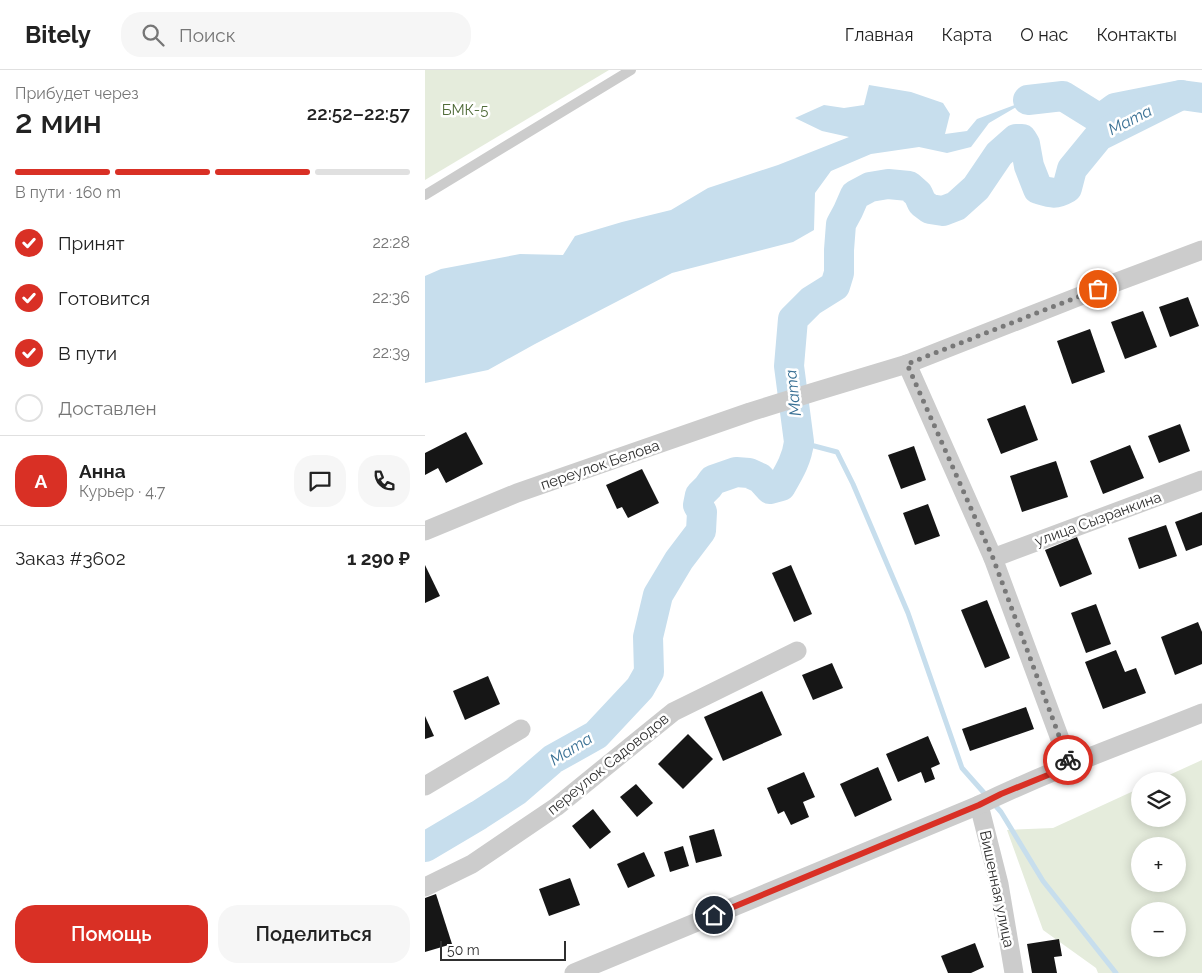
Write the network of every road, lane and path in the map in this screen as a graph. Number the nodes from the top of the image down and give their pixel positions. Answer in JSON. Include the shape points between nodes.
{"nodes":[{"id":1,"x":631,"y":70,"type":"edge"},
{"id":2,"x":425,"y":196,"type":"edge"},
{"id":3,"x":1202,"y":250,"type":"edge"},
{"id":4,"x":907,"y":364,"type":"junction"},
{"id":5,"x":1202,"y":480,"type":"edge"},
{"id":6,"x":425,"y":531,"type":"edge"},
{"id":7,"x":993,"y":558,"type":"junction"},
{"id":8,"x":797,"y":651,"type":"dead end"},
{"id":9,"x":1202,"y":713,"type":"edge"},
{"id":10,"x":521,"y":729,"type":"dead end"},
{"id":11,"x":1070,"y":766,"type":"junction"},
{"id":12,"x":425,"y":786,"type":"edge"},
{"id":13,"x":979,"y":805,"type":"junction"},
{"id":14,"x":425,"y":887,"type":"edge"},
{"id":15,"x":574,"y":973,"type":"edge"},
{"id":16,"x":1014,"y":973,"type":"edge"}],
"edges":[{"from":1,"to":2,"type":"lane"},
{"from":3,"to":4,"type":"street","name":"переулок Белова"},
{"from":4,"to":6,"type":"street","name":"переулок Белова","via":[[776,403],[517,493]]},
{"from":4,"to":7,"type":"street"},
{"from":5,"to":7,"type":"street","name":"улица Сызранкина"},
{"from":7,"to":11,"type":"street"},
{"from":8,"to":14,"type":"street","name":"переулок Садоводов","via":[[673,712],[556,807],[472,864]]},
{"from":9,"to":11,"type":"street"},
{"from":10,"to":12,"type":"street"},
{"from":11,"to":13,"type":"street"},
{"from":13,"to":15,"type":"street"},
{"from":13,"to":16,"type":"street","name":"Вишенная улица","via":[[999,884]]}]}
